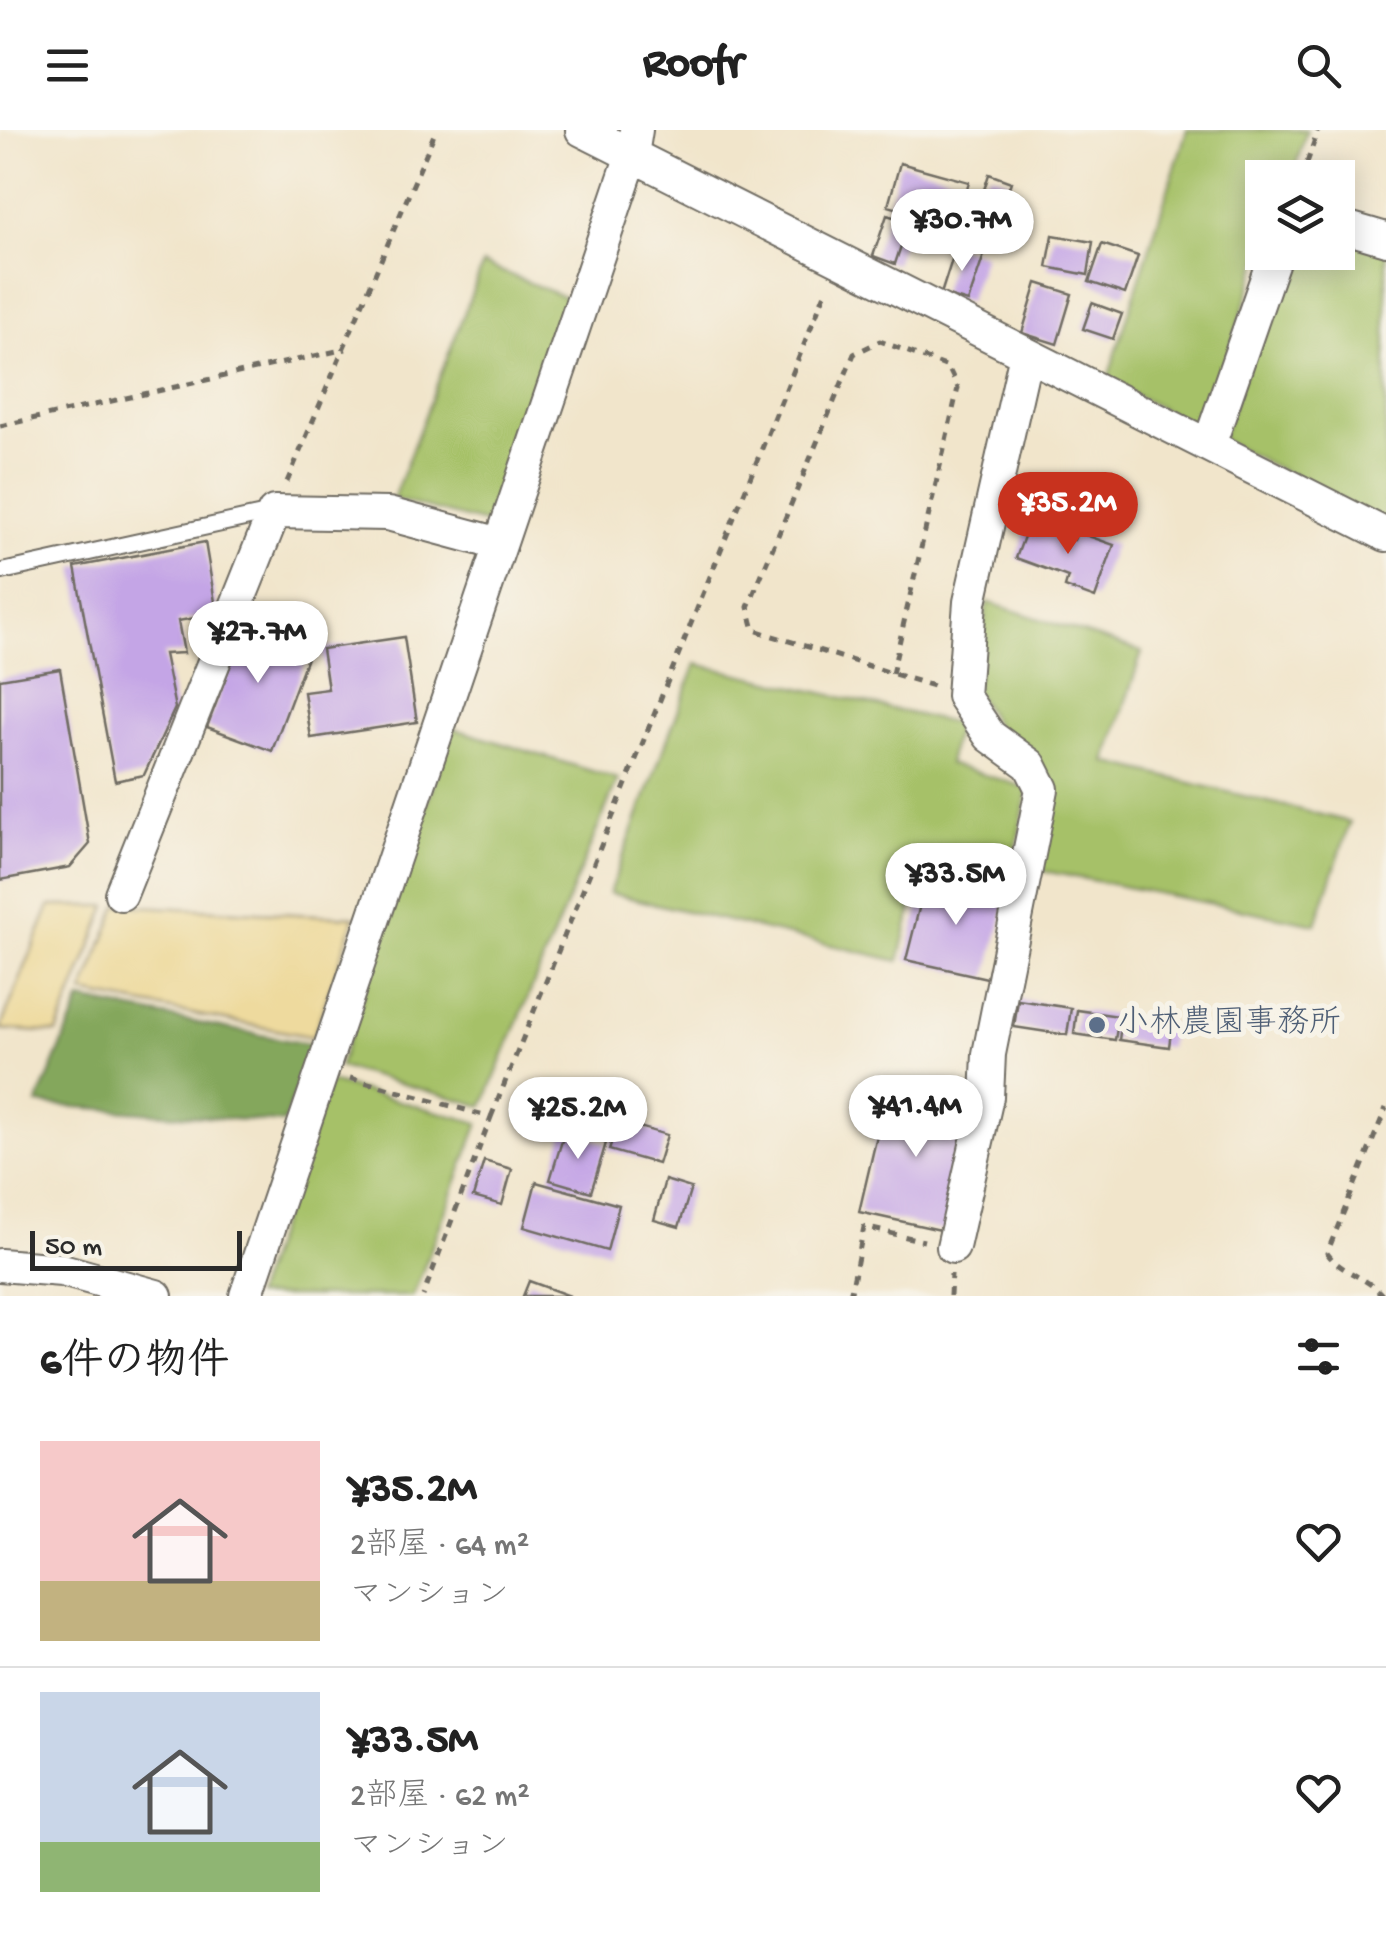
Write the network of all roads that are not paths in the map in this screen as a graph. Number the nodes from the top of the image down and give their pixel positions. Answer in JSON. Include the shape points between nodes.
{"nodes":[{"id":1,"x":582,"y":130,"type":"edge"},
{"id":2,"x":634,"y":142,"type":"edge"},
{"id":3,"x":1355,"y":230,"type":"edge"},
{"id":4,"x":1386,"y":239,"type":"edge"},
{"id":5,"x":1270,"y":270,"type":"edge"},
{"id":6,"x":1026,"y":354,"type":"junction"},
{"id":7,"x":1209,"y":445,"type":"junction"},
{"id":8,"x":274,"y":512,"type":"junction"},
{"id":9,"x":1386,"y":535,"type":"edge"},
{"id":10,"x":500,"y":544,"type":"junction"},
{"id":11,"x":0,"y":572,"type":"edge"},
{"id":12,"x":121,"y":894,"type":"dead end"},
{"id":13,"x":953,"y":1247,"type":"road end"},
{"id":14,"x":0,"y":1265,"type":"edge"},
{"id":15,"x":156,"y":1296,"type":"edge"},
{"id":16,"x":246,"y":1296,"type":"edge"}],
"edges":[{"from":1,"to":2,"type":"street"},
{"from":2,"to":6,"type":"street","via":[[838,262]]},
{"from":2,"to":10,"type":"street"},
{"from":3,"to":4,"type":"street"},
{"from":5,"to":7,"type":"street"},
{"from":6,"to":7,"type":"street"},
{"from":6,"to":13,"type":"street","via":[[970,602],[963,696],[990,736],[1030,765],[1042,789]]},
{"from":7,"to":9,"type":"street"},
{"from":8,"to":10,"type":"street","via":[[388,514]]},
{"from":8,"to":11,"type":"lane"},
{"from":8,"to":12,"type":"street"},
{"from":10,"to":16,"type":"street"},
{"from":14,"to":15,"type":"street","via":[[62,1270]]}]}
